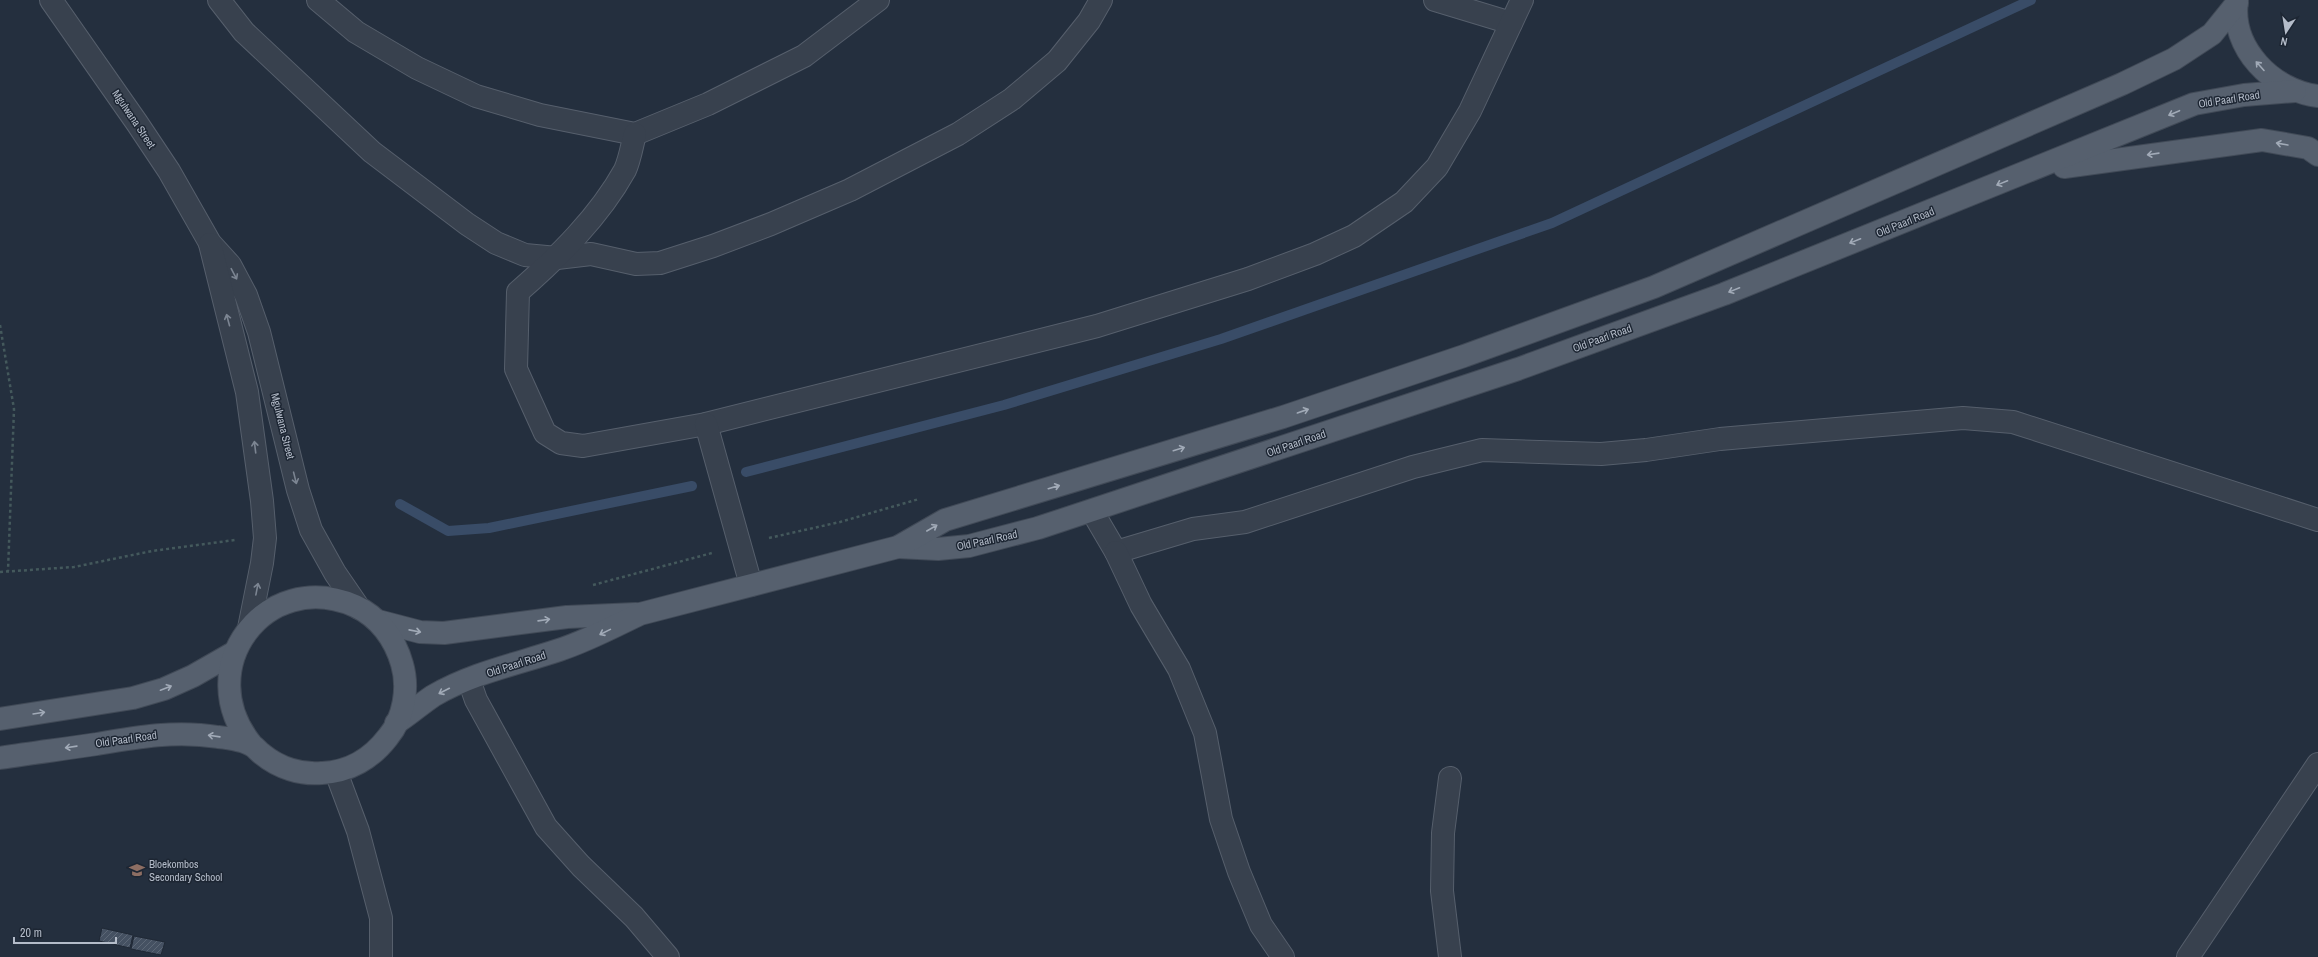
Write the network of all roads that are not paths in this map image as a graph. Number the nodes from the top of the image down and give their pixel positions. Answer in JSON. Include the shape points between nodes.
{"nodes":[{"id":1,"x":51,"y":0,"type":"edge"},
{"id":2,"x":219,"y":0,"type":"edge"},
{"id":3,"x":318,"y":0,"type":"edge"},
{"id":4,"x":878,"y":0,"type":"edge"},
{"id":5,"x":1101,"y":0,"type":"edge"},
{"id":6,"x":1435,"y":0,"type":"edge"},
{"id":7,"x":1522,"y":0,"type":"edge"},
{"id":8,"x":2237,"y":1,"type":"edge"},
{"id":9,"x":1511,"y":23,"type":"junction"},
{"id":10,"x":2295,"y":91,"type":"junction"},
{"id":11,"x":2318,"y":96,"type":"edge"},
{"id":12,"x":635,"y":134,"type":"junction"},
{"id":13,"x":2318,"y":155,"type":"edge"},
{"id":14,"x":2030,"y":172,"type":"junction"},
{"id":15,"x":210,"y":243,"type":"junction"},
{"id":16,"x":557,"y":258,"type":"junction"},
{"id":17,"x":706,"y":424,"type":"junction"},
{"id":18,"x":1092,"y":511,"type":"junction"},
{"id":19,"x":2318,"y":520,"type":"edge"},
{"id":20,"x":898,"y":547,"type":"junction"},
{"id":21,"x":1116,"y":552,"type":"junction"},
{"id":22,"x":751,"y":585,"type":"junction"},
{"id":23,"x":359,"y":608,"type":"junction"},
{"id":24,"x":640,"y":614,"type":"junction"},
{"id":25,"x":378,"y":621,"type":"junction"},
{"id":26,"x":249,"y":628,"type":"junction"},
{"id":27,"x":235,"y":652,"type":"junction"},
{"id":28,"x":469,"y":680,"type":"junction"},
{"id":29,"x":0,"y":719,"type":"edge"},
{"id":30,"x":396,"y":723,"type":"junction"},
{"id":31,"x":252,"y":745,"type":"junction"},
{"id":32,"x":0,"y":758,"type":"edge"},
{"id":33,"x":2318,"y":764,"type":"edge"},
{"id":34,"x":336,"y":772,"type":"junction"},
{"id":35,"x":1450,"y":778,"type":"dead end"},
{"id":36,"x":381,"y":957,"type":"edge"},
{"id":37,"x":668,"y":957,"type":"edge"},
{"id":38,"x":1283,"y":957,"type":"edge"},
{"id":39,"x":1450,"y":957,"type":"edge"},
{"id":40,"x":2188,"y":957,"type":"edge"}],
"edges":[{"from":1,"to":15,"type":"street","name":"Mgulwana Street","via":[[169,171]]},
{"from":2,"to":16,"type":"street","via":[[244,32],[372,152],[496,243],[525,255]]},
{"from":3,"to":12,"type":"street","via":[[356,32],[417,68],[476,96],[540,115]]},
{"from":4,"to":12,"type":"street","via":[[804,56],[708,104]]},
{"from":5,"to":16,"type":"street","via":[[1089,22],[1058,61],[1012,99],[958,134],[850,190],[771,224],[660,263],[636,264],[591,254]]},
{"from":6,"to":9,"type":"street"},
{"from":7,"to":9,"type":"street"},
{"from":10,"to":8,"type":"main road","one_way":true,"via":[[2270,77],[2251,56],[2240,30]]},
{"from":20,"to":8,"type":"main road","name":"Old Paarl Road","one_way":true,"via":[[945,520],[1283,418],[1654,287],[2122,84],[2174,59],[2212,34]]},
{"from":9,"to":17,"type":"street","via":[[1470,111],[1437,167],[1404,202],[1354,236],[1315,254],[1248,279],[1097,326]]},
{"from":10,"to":11,"type":"main road"},
{"from":10,"to":14,"type":"main road","name":"Old Paarl Road","one_way":true,"via":[[2244,95],[2194,104]]},
{"from":12,"to":16,"type":"street","via":[[625,168],[604,200]]},
{"from":13,"to":14,"type":"main road","one_way":true,"via":[[2308,148],[2262,140]]},
{"from":14,"to":18,"type":"main road","name":"Old Paarl Road","one_way":true,"via":[[1724,294],[1518,369]]},
{"from":15,"to":23,"type":"street","name":"Mgulwana Street","one_way":true,"via":[[230,265],[246,295],[257,325],[298,490],[311,530],[335,573]]},
{"from":26,"to":15,"type":"street","name":"Mgulwana Street","one_way":true,"via":[[265,538],[262,502],[247,392]]},
{"from":16,"to":17,"type":"street","via":[[518,292],[515,324],[516,369],[545,433],[561,443],[583,446]]},
{"from":17,"to":22,"type":"street"},
{"from":18,"to":20,"type":"main road","name":"Old Paarl Road","via":[[969,546],[938,549]]},
{"from":18,"to":21,"type":"street"},
{"from":19,"to":21,"type":"street","via":[[2013,422],[1963,418],[1720,439],[1601,454],[1482,450],[1413,467],[1245,522],[1193,530]]},
{"from":20,"to":22,"type":"main road","name":"Old Paarl Road"},
{"from":21,"to":38,"type":"street","via":[[1141,605],[1179,669],[1205,733],[1221,819],[1239,872],[1261,925]]},
{"from":22,"to":24,"type":"main road","name":"Old Paarl Road"},
{"from":23,"to":25,"type":"main road","name":"Old Paarl Road"},
{"from":23,"to":26,"type":"main road","name":"Old Paarl Road","via":[[344,601],[326,598],[292,600],[262,616]]},
{"from":25,"to":24,"type":"main road","name":"Old Paarl Road","one_way":true,"via":[[420,632],[444,633],[567,617]]},
{"from":24,"to":28,"type":"main road","name":"Old Paarl Road","one_way":true,"via":[[603,633],[567,647]]},
{"from":25,"to":30,"type":"main road","name":"Old Paarl Road","via":[[399,651],[404,669],[403,706]]},
{"from":26,"to":27,"type":"main road","name":"Old Paarl Road"},
{"from":29,"to":27,"type":"main road","name":"Old Paarl Road","one_way":true,"via":[[133,698],[194,676]]},
{"from":27,"to":31,"type":"main road","name":"Old Paarl Road","via":[[229,676],[230,701],[237,724]]},
{"from":28,"to":30,"type":"main road","name":"Old Paarl Road","one_way":true,"via":[[433,696]]},
{"from":28,"to":37,"type":"street","via":[[476,700],[546,827],[581,866],[634,917]]},
{"from":30,"to":34,"type":"main road","name":"Old Paarl Road","via":[[390,735],[372,754],[361,762]]},
{"from":31,"to":32,"type":"main road","name":"Old Paarl Road","one_way":true,"via":[[202,734],[170,734],[140,736]]},
{"from":31,"to":34,"type":"main road","name":"Old Paarl Road","via":[[272,761],[291,770],[310,774]]},
{"from":33,"to":40,"type":"street"},
{"from":34,"to":36,"type":"street","via":[[358,831],[381,918]]},
{"from":35,"to":39,"type":"street","via":[[1443,833],[1442,891]]}]}
